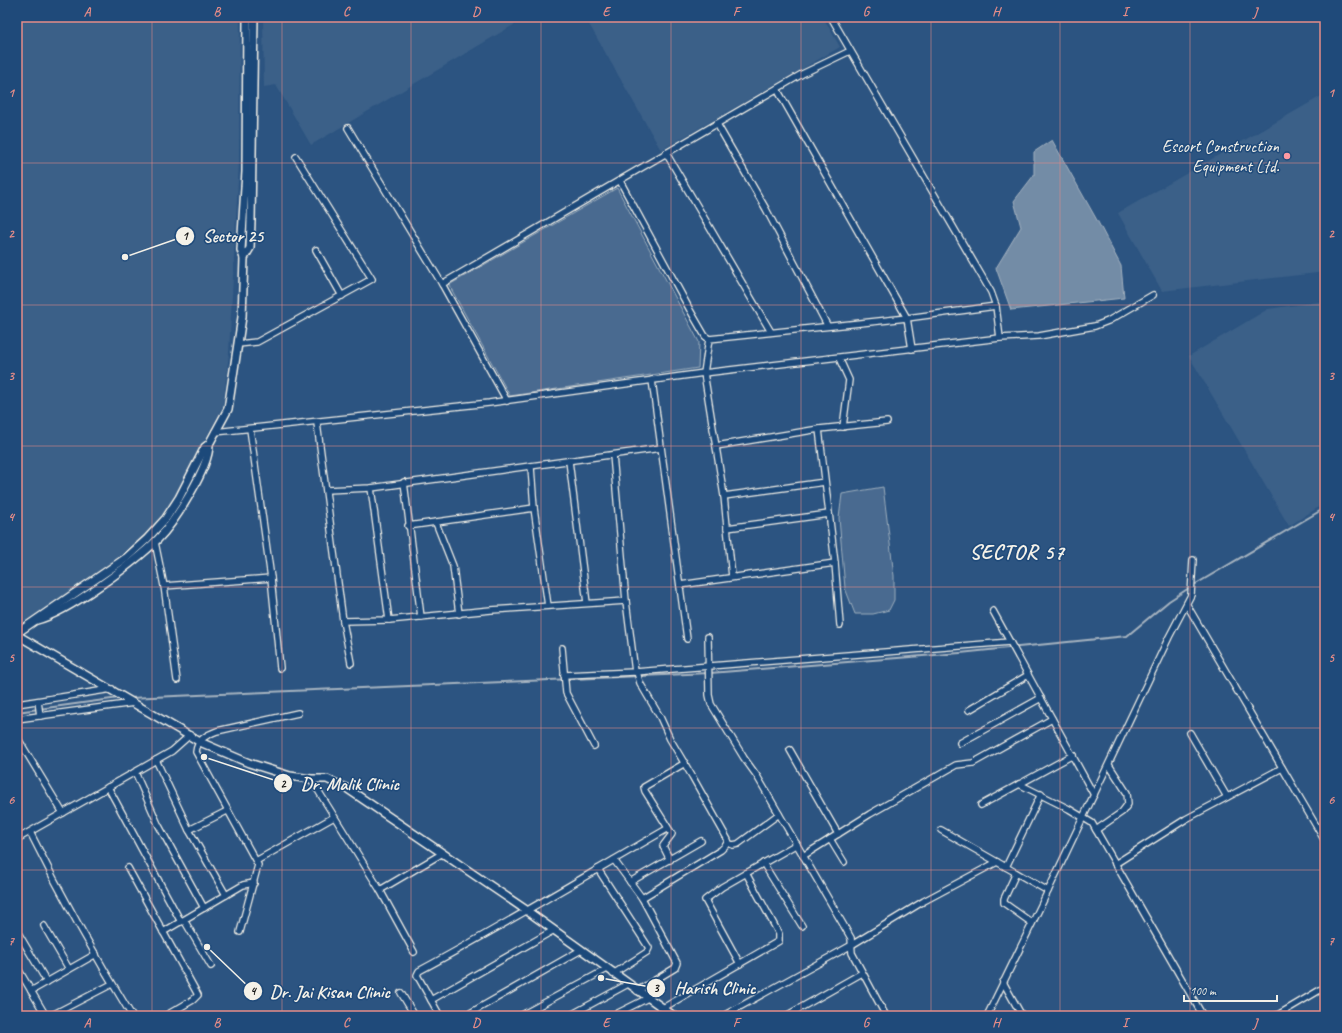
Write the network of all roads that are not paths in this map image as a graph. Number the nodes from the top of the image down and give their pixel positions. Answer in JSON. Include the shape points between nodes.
{"nodes":[{"id":1,"x":247,"y":17,"type":"edge"},
{"id":2,"x":254,"y":17,"type":"edge"},
{"id":3,"x":831,"y":17,"type":"edge"},
{"id":4,"x":850,"y":51,"type":"junction"},
{"id":5,"x":777,"y":89,"type":"junction"},
{"id":6,"x":717,"y":124,"type":"junction"},
{"id":7,"x":348,"y":128,"type":"dead end"},
{"id":8,"x":666,"y":153,"type":"junction"},
{"id":9,"x":296,"y":157,"type":"dead end"},
{"id":10,"x":620,"y":180,"type":"junction"},
{"id":11,"x":316,"y":250,"type":"dead end"},
{"id":12,"x":244,"y":258,"type":"junction"},
{"id":13,"x":442,"y":284,"type":"junction"},
{"id":14,"x":1153,"y":295,"type":"dead end"},
{"id":15,"x":342,"y":296,"type":"junction"},
{"id":16,"x":996,"y":306,"type":"junction"},
{"id":17,"x":907,"y":318,"type":"junction"},
{"id":18,"x":826,"y":325,"type":"junction"},
{"id":19,"x":771,"y":332,"type":"junction"},
{"id":20,"x":1000,"y":338,"type":"junction"},
{"id":21,"x":709,"y":339,"type":"junction"},
{"id":22,"x":238,"y":344,"type":"junction"},
{"id":23,"x":912,"y":349,"type":"junction"},
{"id":24,"x":839,"y":358,"type":"junction"},
{"id":25,"x":704,"y":373,"type":"junction"},
{"id":26,"x":652,"y":380,"type":"junction"},
{"id":27,"x":507,"y":401,"type":"junction"},
{"id":28,"x":887,"y":422,"type":"dead end"},
{"id":29,"x":317,"y":423,"type":"junction"},
{"id":30,"x":843,"y":427,"type":"junction"},
{"id":31,"x":250,"y":429,"type":"junction"},
{"id":32,"x":819,"y":429,"type":"junction"},
{"id":33,"x":215,"y":432,"type":"junction"},
{"id":34,"x":209,"y":444,"type":"junction"},
{"id":35,"x":716,"y":446,"type":"junction"},
{"id":36,"x":661,"y":448,"type":"junction"},
{"id":37,"x":613,"y":455,"type":"junction"},
{"id":38,"x":569,"y":461,"type":"junction"},
{"id":39,"x":531,"y":467,"type":"junction"},
{"id":40,"x":404,"y":482,"type":"junction"},
{"id":41,"x":825,"y":482,"type":"junction"},
{"id":42,"x":371,"y":488,"type":"junction"},
{"id":43,"x":326,"y":490,"type":"junction"},
{"id":44,"x":724,"y":496,"type":"junction"},
{"id":45,"x":534,"y":508,"type":"junction"},
{"id":46,"x":829,"y":514,"type":"junction"},
{"id":47,"x":436,"y":523,"type":"junction"},
{"id":48,"x":408,"y":526,"type":"junction"},
{"id":49,"x":727,"y":528,"type":"junction"},
{"id":50,"x":155,"y":542,"type":"junction"},
{"id":51,"x":1193,"y":560,"type":"dead end"},
{"id":52,"x":835,"y":563,"type":"junction"},
{"id":53,"x":732,"y":577,"type":"junction"},
{"id":54,"x":271,"y":578,"type":"junction"},
{"id":55,"x":680,"y":585,"type":"junction"},
{"id":56,"x":164,"y":586,"type":"junction"},
{"id":57,"x":626,"y":601,"type":"junction"},
{"id":58,"x":587,"y":603,"type":"junction"},
{"id":59,"x":1187,"y":605,"type":"junction"},
{"id":60,"x":548,"y":606,"type":"junction"},
{"id":61,"x":993,"y":611,"type":"dead end"},
{"id":62,"x":459,"y":614,"type":"junction"},
{"id":63,"x":421,"y":617,"type":"junction"},
{"id":64,"x":37,"y":620,"type":"junction"},
{"id":65,"x":389,"y":620,"type":"junction"},
{"id":66,"x":343,"y":621,"type":"junction"},
{"id":67,"x":840,"y":625,"type":"dead end"},
{"id":68,"x":17,"y":634,"type":"edge"},
{"id":69,"x":708,"y":637,"type":"dead end"},
{"id":70,"x":687,"y":639,"type":"dead end"},
{"id":71,"x":1012,"y":646,"type":"junction"},
{"id":72,"x":562,"y":648,"type":"dead end"},
{"id":73,"x":351,"y":663,"type":"dead end"},
{"id":74,"x":280,"y":668,"type":"dead end"},
{"id":75,"x":709,"y":668,"type":"junction"},
{"id":76,"x":637,"y":674,"type":"junction"},
{"id":77,"x":1028,"y":675,"type":"junction"},
{"id":78,"x":564,"y":676,"type":"junction"},
{"id":79,"x":177,"y":680,"type":"dead end"},
{"id":80,"x":115,"y":691,"type":"junction"},
{"id":81,"x":1041,"y":698,"type":"junction"},
{"id":82,"x":131,"y":702,"type":"junction"},
{"id":83,"x":38,"y":703,"type":"junction"},
{"id":84,"x":17,"y":704,"type":"edge"},
{"id":85,"x":969,"y":710,"type":"dead end"},
{"id":86,"x":298,"y":712,"type":"dead end"},
{"id":87,"x":40,"y":714,"type":"junction"},
{"id":88,"x":17,"y":719,"type":"edge"},
{"id":89,"x":1052,"y":719,"type":"junction"},
{"id":90,"x":1190,"y":734,"type":"dead end"},
{"id":91,"x":190,"y":735,"type":"junction"},
{"id":92,"x":17,"y":736,"type":"edge"},
{"id":93,"x":200,"y":742,"type":"junction"},
{"id":94,"x":960,"y":743,"type":"dead end"},
{"id":95,"x":594,"y":746,"type":"dead end"},
{"id":96,"x":790,"y":750,"type":"dead end"},
{"id":97,"x":1072,"y":755,"type":"junction"},
{"id":98,"x":156,"y":760,"type":"junction"},
{"id":99,"x":685,"y":763,"type":"junction"},
{"id":100,"x":1109,"y":765,"type":"junction"},
{"id":101,"x":1282,"y":768,"type":"junction"},
{"id":102,"x":135,"y":772,"type":"junction"},
{"id":103,"x":311,"y":779,"type":"junction"},
{"id":104,"x":1019,"y":784,"type":"junction"},
{"id":105,"x":108,"y":787,"type":"junction"},
{"id":106,"x":1041,"y":794,"type":"junction"},
{"id":107,"x":1094,"y":794,"type":"junction"},
{"id":108,"x":1226,"y":797,"type":"junction"},
{"id":109,"x":981,"y":805,"type":"dead end"},
{"id":110,"x":228,"y":811,"type":"junction"},
{"id":111,"x":63,"y":813,"type":"junction"},
{"id":112,"x":779,"y":814,"type":"junction"},
{"id":113,"x":334,"y":817,"type":"junction"},
{"id":114,"x":1084,"y":817,"type":"junction"},
{"id":115,"x":667,"y":829,"type":"junction"},
{"id":116,"x":190,"y":830,"type":"junction"},
{"id":117,"x":941,"y":830,"type":"dead end"},
{"id":118,"x":1096,"y":830,"type":"junction"},
{"id":119,"x":30,"y":832,"type":"junction"},
{"id":120,"x":838,"y":834,"type":"junction"},
{"id":121,"x":17,"y":839,"type":"edge"},
{"id":122,"x":830,"y":839,"type":"junction"},
{"id":123,"x":701,"y":841,"type":"dead end"},
{"id":124,"x":1325,"y":841,"type":"edge"},
{"id":125,"x":728,"y":843,"type":"junction"},
{"id":126,"x":797,"y":844,"type":"junction"},
{"id":127,"x":443,"y":853,"type":"junction"},
{"id":128,"x":803,"y":856,"type":"junction"},
{"id":129,"x":614,"y":860,"type":"junction"},
{"id":130,"x":670,"y":860,"type":"junction"},
{"id":131,"x":256,"y":861,"type":"junction"},
{"id":132,"x":844,"y":862,"type":"dead end"},
{"id":133,"x":997,"y":862,"type":"junction"},
{"id":134,"x":764,"y":863,"type":"junction"},
{"id":135,"x":1115,"y":864,"type":"junction"},
{"id":136,"x":1006,"y":867,"type":"junction"},
{"id":137,"x":128,"y":868,"type":"dead end"},
{"id":138,"x":598,"y":869,"type":"junction"},
{"id":139,"x":746,"y":873,"type":"junction"},
{"id":140,"x":1016,"y":873,"type":"junction"},
{"id":141,"x":630,"y":882,"type":"junction"},
{"id":142,"x":254,"y":883,"type":"junction"},
{"id":143,"x":380,"y":890,"type":"junction"},
{"id":144,"x":1048,"y":891,"type":"junction"},
{"id":145,"x":226,"y":895,"type":"junction"},
{"id":146,"x":642,"y":898,"type":"junction"},
{"id":147,"x":204,"y":908,"type":"junction"},
{"id":148,"x":526,"y":910,"type":"junction"},
{"id":149,"x":183,"y":921,"type":"junction"},
{"id":150,"x":1032,"y":923,"type":"junction"},
{"id":151,"x":44,"y":926,"type":"dead end"},
{"id":152,"x":802,"y":926,"type":"dead end"},
{"id":153,"x":554,"y":930,"type":"junction"},
{"id":154,"x":17,"y":931,"type":"edge"},
{"id":155,"x":164,"y":932,"type":"junction"},
{"id":156,"x":240,"y":932,"type":"dead end"},
{"id":157,"x":850,"y":946,"type":"junction"},
{"id":158,"x":580,"y":950,"type":"junction"},
{"id":159,"x":414,"y":952,"type":"dead end"},
{"id":160,"x":96,"y":954,"type":"junction"},
{"id":161,"x":740,"y":964,"type":"junction"},
{"id":162,"x":211,"y":966,"type":"dead end"},
{"id":163,"x":17,"y":967,"type":"edge"},
{"id":164,"x":69,"y":969,"type":"junction"},
{"id":165,"x":607,"y":969,"type":"junction"},
{"id":166,"x":862,"y":973,"type":"junction"},
{"id":167,"x":613,"y":974,"type":"junction"},
{"id":168,"x":47,"y":982,"type":"junction"},
{"id":169,"x":1002,"y":982,"type":"junction"},
{"id":170,"x":112,"y":984,"type":"junction"},
{"id":171,"x":628,"y":984,"type":"junction"},
{"id":172,"x":1325,"y":987,"type":"edge"},
{"id":173,"x":31,"y":991,"type":"junction"},
{"id":174,"x":638,"y":991,"type":"junction"},
{"id":175,"x":401,"y":993,"type":"dead end"},
{"id":176,"x":648,"y":998,"type":"junction"},
{"id":177,"x":431,"y":1000,"type":"junction"},
{"id":178,"x":663,"y":1008,"type":"junction"},
{"id":179,"x":46,"y":1016,"type":"edge"},
{"id":180,"x":50,"y":1016,"type":"edge"},
{"id":181,"x":132,"y":1016,"type":"edge"},
{"id":182,"x":165,"y":1016,"type":"edge"},
{"id":183,"x":415,"y":1016,"type":"edge"},
{"id":184,"x":440,"y":1016,"type":"edge"},
{"id":185,"x":465,"y":1016,"type":"edge"},
{"id":186,"x":520,"y":1016,"type":"edge"},
{"id":187,"x":569,"y":1016,"type":"edge"},
{"id":188,"x":612,"y":1016,"type":"edge"},
{"id":189,"x":674,"y":1016,"type":"edge"},
{"id":190,"x":723,"y":1016,"type":"edge"},
{"id":191,"x":786,"y":1016,"type":"edge"},
{"id":192,"x":886,"y":1016,"type":"edge"},
{"id":193,"x":987,"y":1016,"type":"edge"},
{"id":194,"x":1022,"y":1016,"type":"edge"},
{"id":195,"x":1203,"y":1016,"type":"edge"},
{"id":196,"x":1276,"y":1016,"type":"edge"}],
"edges":[{"from":1,"to":12,"type":"street","via":[[246,172],[241,250]]},
{"from":2,"to":12,"type":"street","via":[[250,248]]},
{"from":3,"to":4,"type":"street"},
{"from":4,"to":5,"type":"street"},
{"from":4,"to":16,"type":"street","via":[[991,292]]},
{"from":5,"to":6,"type":"street"},
{"from":5,"to":17,"type":"street"},
{"from":6,"to":8,"type":"street"},
{"from":6,"to":18,"type":"street","via":[[766,209]]},
{"from":7,"to":13,"type":"street"},
{"from":8,"to":10,"type":"street"},
{"from":8,"to":19,"type":"street"},
{"from":9,"to":15,"type":"street","via":[[372,279]]},
{"from":10,"to":13,"type":"street"},
{"from":10,"to":21,"type":"street","via":[[696,321]]},
{"from":11,"to":15,"type":"street"},
{"from":12,"to":22,"type":"street","via":[[242,317]]},
{"from":13,"to":27,"type":"street"},
{"from":14,"to":20,"type":"street","via":[[1095,326],[1039,336]]},
{"from":15,"to":22,"type":"street","via":[[256,342]]},
{"from":16,"to":17,"type":"street"},
{"from":16,"to":20,"type":"street"},
{"from":17,"to":18,"type":"street"},
{"from":17,"to":23,"type":"street"},
{"from":18,"to":19,"type":"street"},
{"from":19,"to":21,"type":"street"},
{"from":20,"to":23,"type":"street"},
{"from":21,"to":25,"type":"street"},
{"from":22,"to":33,"type":"street","via":[[228,409]]},
{"from":23,"to":24,"type":"street"},
{"from":24,"to":25,"type":"street"},
{"from":24,"to":30,"type":"street","via":[[849,380]]},
{"from":25,"to":26,"type":"street"},
{"from":25,"to":35,"type":"street"},
{"from":26,"to":27,"type":"street"},
{"from":26,"to":36,"type":"street"},
{"from":27,"to":29,"type":"street"},
{"from":28,"to":30,"type":"street"},
{"from":29,"to":31,"type":"street"},
{"from":29,"to":43,"type":"street"},
{"from":30,"to":32,"type":"street"},
{"from":31,"to":33,"type":"street"},
{"from":31,"to":54,"type":"street"},
{"from":32,"to":35,"type":"street"},
{"from":32,"to":41,"type":"street"},
{"from":33,"to":34,"type":"street"},
{"from":34,"to":50,"type":"street","via":[[208,457],[183,505]]},
{"from":34,"to":64,"type":"street","via":[[166,518],[147,539],[126,558]]},
{"from":35,"to":44,"type":"street"},
{"from":36,"to":37,"type":"street"},
{"from":36,"to":55,"type":"street"},
{"from":37,"to":38,"type":"street"},
{"from":37,"to":57,"type":"street"},
{"from":38,"to":39,"type":"street"},
{"from":38,"to":58,"type":"street"},
{"from":39,"to":40,"type":"street"},
{"from":39,"to":45,"type":"street"},
{"from":40,"to":42,"type":"street"},
{"from":40,"to":48,"type":"street"},
{"from":41,"to":44,"type":"street"},
{"from":41,"to":46,"type":"street"},
{"from":42,"to":43,"type":"street"},
{"from":42,"to":65,"type":"street"},
{"from":43,"to":66,"type":"street"},
{"from":44,"to":49,"type":"street"},
{"from":45,"to":47,"type":"street"},
{"from":45,"to":60,"type":"street"},
{"from":46,"to":49,"type":"street"},
{"from":46,"to":52,"type":"street"},
{"from":47,"to":48,"type":"street"},
{"from":47,"to":62,"type":"street","via":[[453,566]]},
{"from":48,"to":63,"type":"street"},
{"from":49,"to":53,"type":"street"},
{"from":50,"to":56,"type":"street"},
{"from":50,"to":64,"type":"street","via":[[75,602],[49,618]]},
{"from":51,"to":59,"type":"street","via":[[1192,590]]},
{"from":52,"to":53,"type":"street"},
{"from":52,"to":67,"type":"street"},
{"from":53,"to":55,"type":"street"},
{"from":54,"to":56,"type":"street"},
{"from":54,"to":74,"type":"street"},
{"from":55,"to":70,"type":"street"},
{"from":56,"to":79,"type":"street"},
{"from":57,"to":58,"type":"street"},
{"from":57,"to":76,"type":"street"},
{"from":58,"to":60,"type":"street"},
{"from":59,"to":100,"type":"street","via":[[1169,637]]},
{"from":59,"to":101,"type":"street"},
{"from":60,"to":62,"type":"street"},
{"from":61,"to":71,"type":"street"},
{"from":62,"to":63,"type":"street"},
{"from":63,"to":65,"type":"street"},
{"from":64,"to":68,"type":"street"},
{"from":65,"to":66,"type":"street"},
{"from":66,"to":73,"type":"street"},
{"from":68,"to":80,"type":"street"},
{"from":69,"to":75,"type":"street"},
{"from":71,"to":75,"type":"street"},
{"from":71,"to":77,"type":"street"},
{"from":72,"to":78,"type":"street"},
{"from":75,"to":76,"type":"street"},
{"from":75,"to":112,"type":"street","via":[[709,700],[713,709]]},
{"from":76,"to":78,"type":"street"},
{"from":76,"to":99,"type":"street"},
{"from":77,"to":81,"type":"street"},
{"from":77,"to":85,"type":"street"},
{"from":78,"to":95,"type":"street","via":[[564,686],[570,702]]},
{"from":80,"to":82,"type":"street"},
{"from":80,"to":83,"type":"street"},
{"from":81,"to":89,"type":"street"},
{"from":81,"to":94,"type":"street"},
{"from":82,"to":87,"type":"street"},
{"from":82,"to":91,"type":"street"},
{"from":83,"to":84,"type":"street"},
{"from":83,"to":87,"type":"street"},
{"from":86,"to":93,"type":"street","via":[[217,731],[207,735]]},
{"from":87,"to":88,"type":"street"},
{"from":89,"to":97,"type":"street"},
{"from":89,"to":120,"type":"street","via":[[973,763],[956,765]]},
{"from":90,"to":108,"type":"street"},
{"from":91,"to":93,"type":"street"},
{"from":91,"to":98,"type":"street","via":[[172,751]]},
{"from":92,"to":111,"type":"street"},
{"from":93,"to":103,"type":"street","via":[[249,763],[290,776]]},
{"from":93,"to":110,"type":"street","via":[[196,752]]},
{"from":96,"to":120,"type":"street"},
{"from":97,"to":104,"type":"street"},
{"from":97,"to":107,"type":"street"},
{"from":98,"to":102,"type":"street"},
{"from":98,"to":116,"type":"street"},
{"from":99,"to":115,"type":"street","via":[[644,787]]},
{"from":99,"to":125,"type":"street","via":[[725,833]]},
{"from":100,"to":107,"type":"street"},
{"from":100,"to":118,"type":"street","via":[[1127,793],[1128,804],[1122,812]]},
{"from":101,"to":108,"type":"street"},
{"from":101,"to":124,"type":"street"},
{"from":102,"to":105,"type":"street"},
{"from":102,"to":147,"type":"street","via":[[158,824]]},
{"from":103,"to":113,"type":"street"},
{"from":103,"to":127,"type":"street","via":[[327,779],[340,784]]},
{"from":104,"to":106,"type":"street"},
{"from":104,"to":109,"type":"street"},
{"from":105,"to":111,"type":"street"},
{"from":105,"to":149,"type":"street"},
{"from":106,"to":114,"type":"street"},
{"from":106,"to":136,"type":"street"},
{"from":107,"to":114,"type":"street"},
{"from":108,"to":135,"type":"street"},
{"from":110,"to":116,"type":"street"},
{"from":110,"to":131,"type":"street"},
{"from":111,"to":119,"type":"street"},
{"from":112,"to":125,"type":"street","via":[[738,844]]},
{"from":112,"to":126,"type":"street"},
{"from":113,"to":131,"type":"street"},
{"from":113,"to":143,"type":"street"},
{"from":114,"to":118,"type":"street"},
{"from":114,"to":144,"type":"street"},
{"from":115,"to":129,"type":"street"},
{"from":115,"to":130,"type":"street","via":[[672,836],[663,846]]},
{"from":116,"to":145,"type":"street"},
{"from":117,"to":133,"type":"street"},
{"from":118,"to":135,"type":"street"},
{"from":119,"to":121,"type":"street"},
{"from":119,"to":160,"type":"street"},
{"from":120,"to":122,"type":"street"},
{"from":122,"to":128,"type":"street"},
{"from":122,"to":132,"type":"street"},
{"from":123,"to":130,"type":"street"},
{"from":125,"to":146,"type":"street","via":[[721,850]]},
{"from":126,"to":128,"type":"street"},
{"from":126,"to":134,"type":"street"},
{"from":127,"to":143,"type":"street"},
{"from":127,"to":148,"type":"street"},
{"from":128,"to":157,"type":"street","via":[[851,938]]},
{"from":129,"to":138,"type":"street"},
{"from":129,"to":141,"type":"street"},
{"from":130,"to":141,"type":"street"},
{"from":131,"to":142,"type":"street","via":[[258,867]]},
{"from":133,"to":136,"type":"street"},
{"from":133,"to":157,"type":"street","via":[[897,916]]},
{"from":134,"to":139,"type":"street"},
{"from":134,"to":152,"type":"street"},
{"from":135,"to":195,"type":"street"},
{"from":136,"to":140,"type":"street"},
{"from":137,"to":155,"type":"street"},
{"from":138,"to":148,"type":"street"},
{"from":138,"to":167,"type":"street","via":[[649,948],[647,952]]},
{"from":139,"to":161,"type":"street","via":[[780,939]]},
{"from":139,"to":161,"type":"street","via":[[705,900]]},
{"from":140,"to":144,"type":"street"},
{"from":140,"to":150,"type":"street","via":[[1004,903]]},
{"from":141,"to":146,"type":"street"},
{"from":142,"to":145,"type":"street","via":[[243,885]]},
{"from":142,"to":156,"type":"street"},
{"from":143,"to":159,"type":"street"},
{"from":144,"to":150,"type":"street"},
{"from":145,"to":147,"type":"street"},
{"from":146,"to":174,"type":"street","via":[[678,963],[675,968]]},
{"from":147,"to":149,"type":"street"},
{"from":148,"to":153,"type":"street"},
{"from":148,"to":177,"type":"street","via":[[419,971],[417,975]]},
{"from":149,"to":155,"type":"street"},
{"from":149,"to":162,"type":"street"},
{"from":150,"to":169,"type":"street"},
{"from":151,"to":164,"type":"street"},
{"from":153,"to":158,"type":"street"},
{"from":153,"to":177,"type":"street"},
{"from":154,"to":168,"type":"street"},
{"from":155,"to":182,"type":"street","via":[[198,995]]},
{"from":157,"to":166,"type":"street"},
{"from":157,"to":190,"type":"street"},
{"from":158,"to":165,"type":"street"},
{"from":158,"to":185,"type":"street"},
{"from":160,"to":164,"type":"street"},
{"from":160,"to":170,"type":"street"},
{"from":161,"to":178,"type":"street"},
{"from":163,"to":173,"type":"street"},
{"from":164,"to":168,"type":"street"},
{"from":165,"to":167,"type":"street"},
{"from":165,"to":186,"type":"street"},
{"from":166,"to":191,"type":"street"},
{"from":166,"to":192,"type":"street"},
{"from":167,"to":171,"type":"street"},
{"from":168,"to":173,"type":"street"},
{"from":169,"to":193,"type":"street"},
{"from":169,"to":194,"type":"street"},
{"from":170,"to":180,"type":"street"},
{"from":170,"to":181,"type":"street"},
{"from":171,"to":174,"type":"street"},
{"from":171,"to":187,"type":"street"},
{"from":172,"to":196,"type":"street"},
{"from":173,"to":179,"type":"street"},
{"from":174,"to":176,"type":"street"},
{"from":175,"to":183,"type":"street"},
{"from":176,"to":178,"type":"street"},
{"from":176,"to":188,"type":"street"},
{"from":177,"to":184,"type":"street"},
{"from":178,"to":189,"type":"street"}]}
